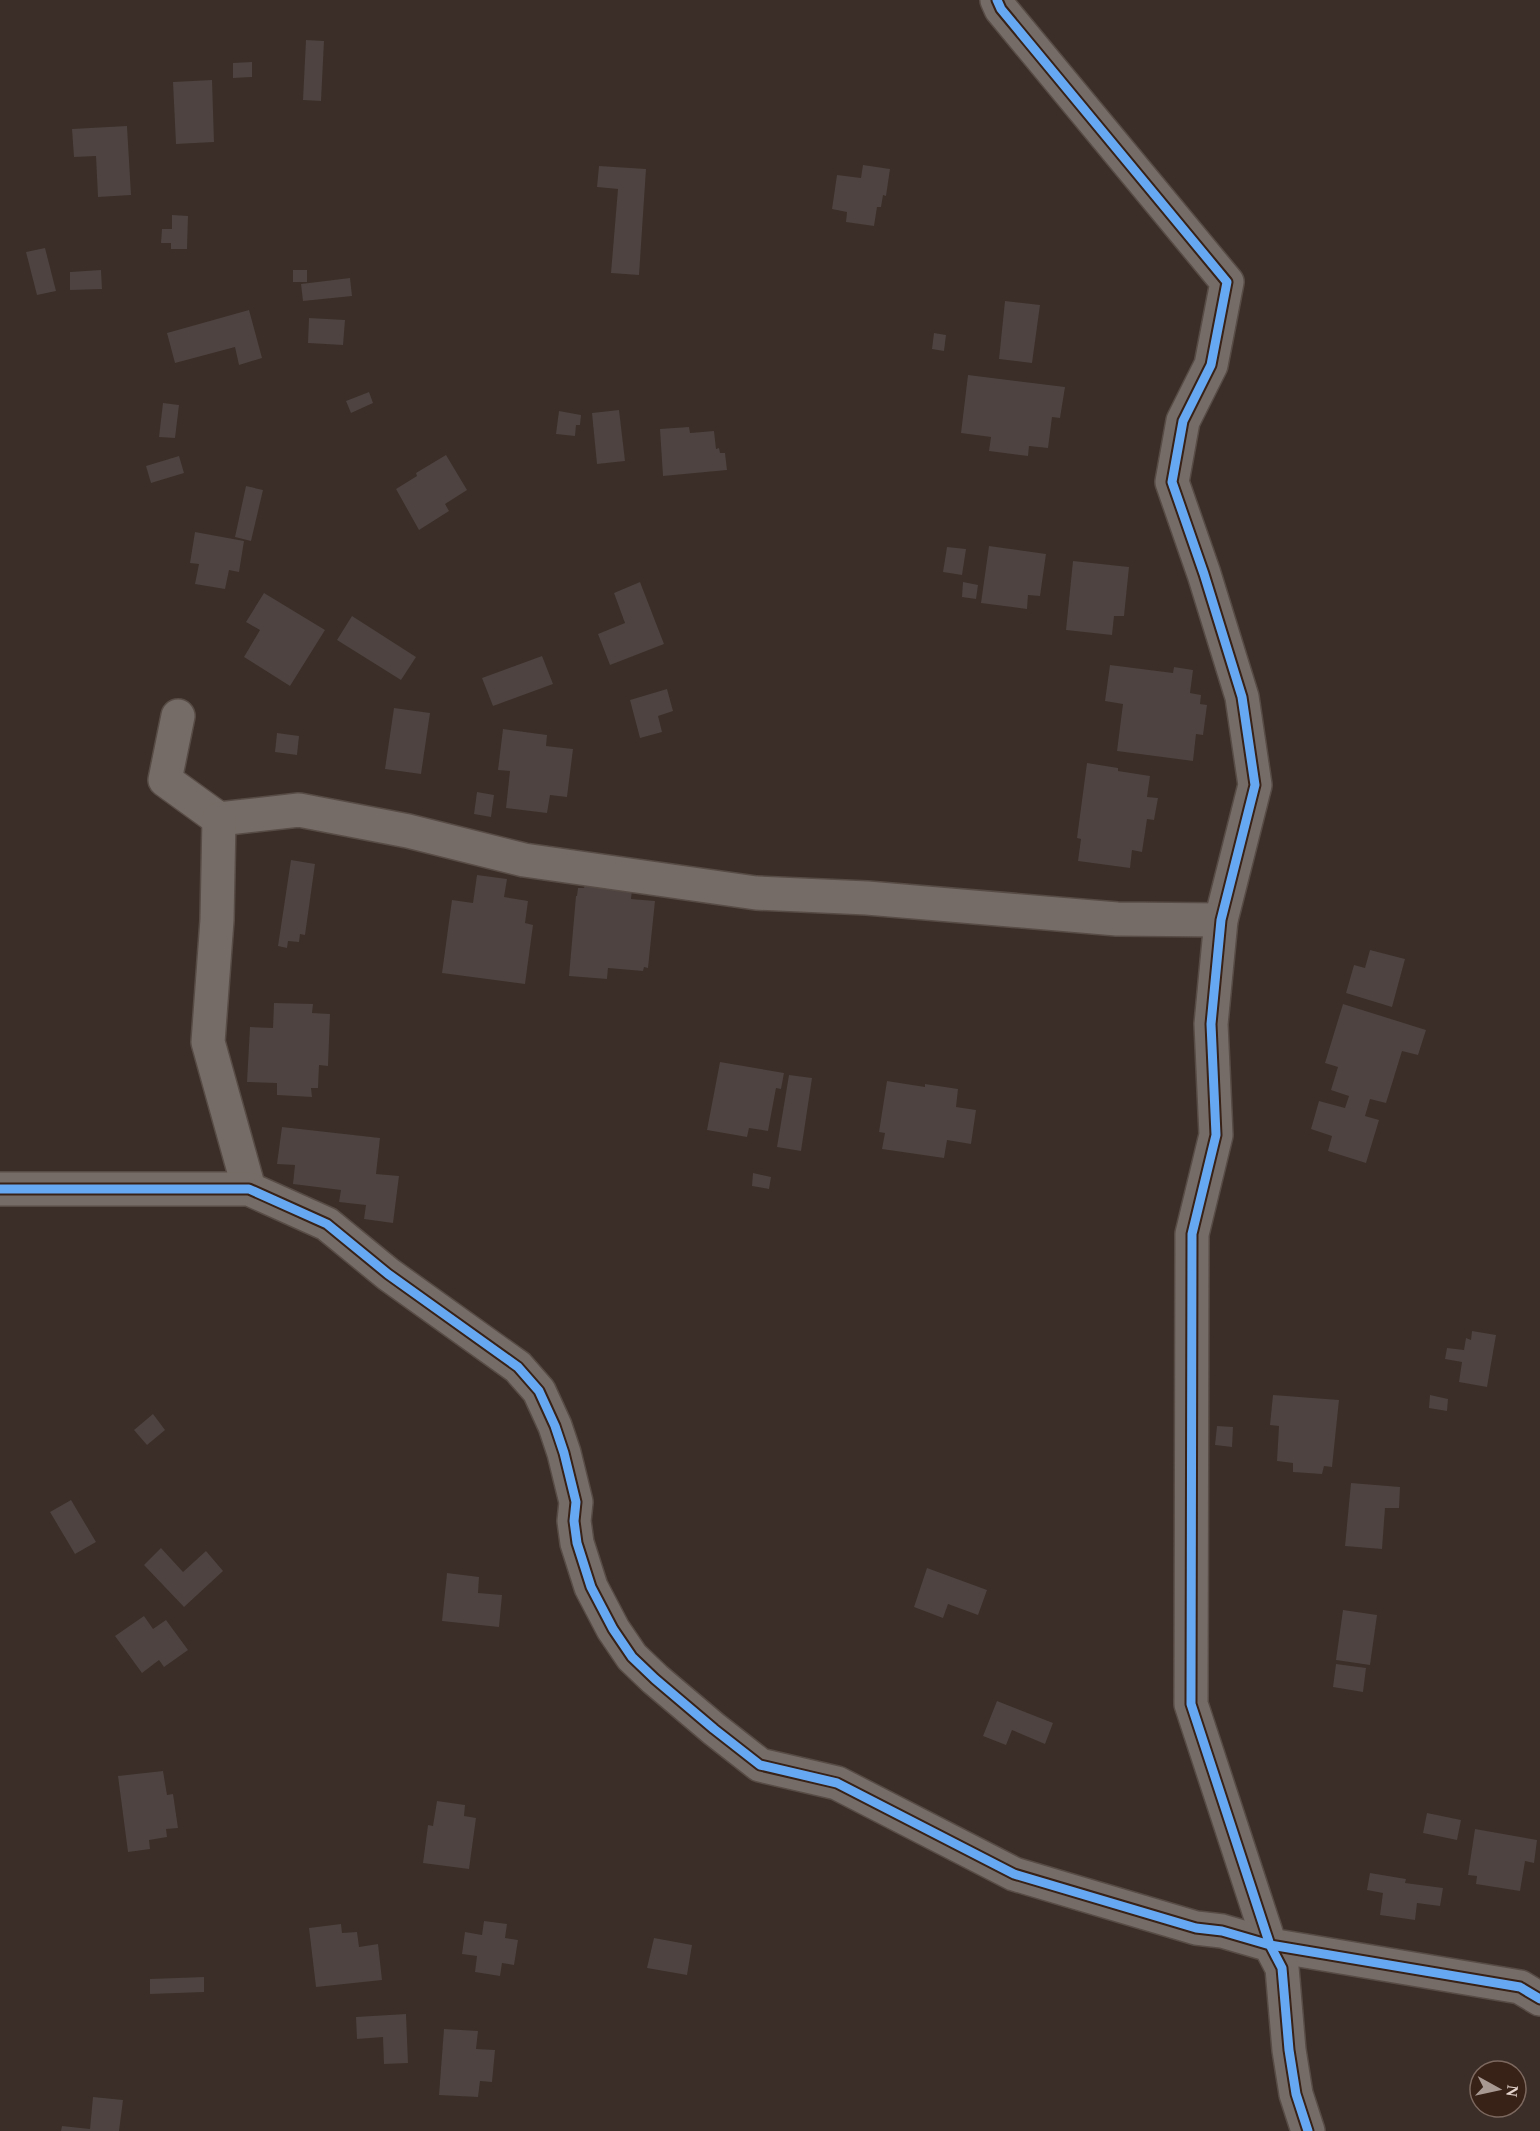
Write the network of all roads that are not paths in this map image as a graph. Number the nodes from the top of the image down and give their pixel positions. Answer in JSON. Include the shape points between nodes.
{"nodes":[{"id":1,"x":997,"y":0,"type":"edge"},
{"id":2,"x":178,"y":716,"type":"dead end"},
{"id":3,"x":219,"y":819,"type":"junction"},
{"id":4,"x":1221,"y":920,"type":"junction"},
{"id":5,"x":0,"y":1189,"type":"edge"},
{"id":6,"x":249,"y":1189,"type":"junction"},
{"id":7,"x":1270,"y":1945,"type":"junction"},
{"id":8,"x":1540,"y":1999,"type":"edge"},
{"id":9,"x":1308,"y":2131,"type":"edge"}],
"edges":[{"from":1,"to":4,"type":"street","via":[[1227,282],[1211,365],[1183,421],[1172,482],[1242,697],[1256,785]]},
{"from":2,"to":3,"type":"street","via":[[165,780]]},
{"from":3,"to":4,"type":"street","via":[[300,810],[408,831],[524,860],[756,893],[1117,919]]},
{"from":3,"to":6,"type":"street","via":[[208,1042]]},
{"from":4,"to":7,"type":"street","via":[[1211,1024],[1216,1135],[1192,1234],[1191,1704]]},
{"from":5,"to":6,"type":"street"},
{"from":6,"to":7,"type":"street","via":[[327,1224],[388,1274],[518,1367],[539,1391],[555,1426],[576,1502],[577,1544],[591,1587],[613,1629],[632,1657],[760,1765],[837,1783],[1014,1874],[1196,1928]]},
{"from":7,"to":8,"type":"street","via":[[1520,1988]]},
{"from":7,"to":9,"type":"street","via":[[1282,1968],[1296,2094]]}]}
